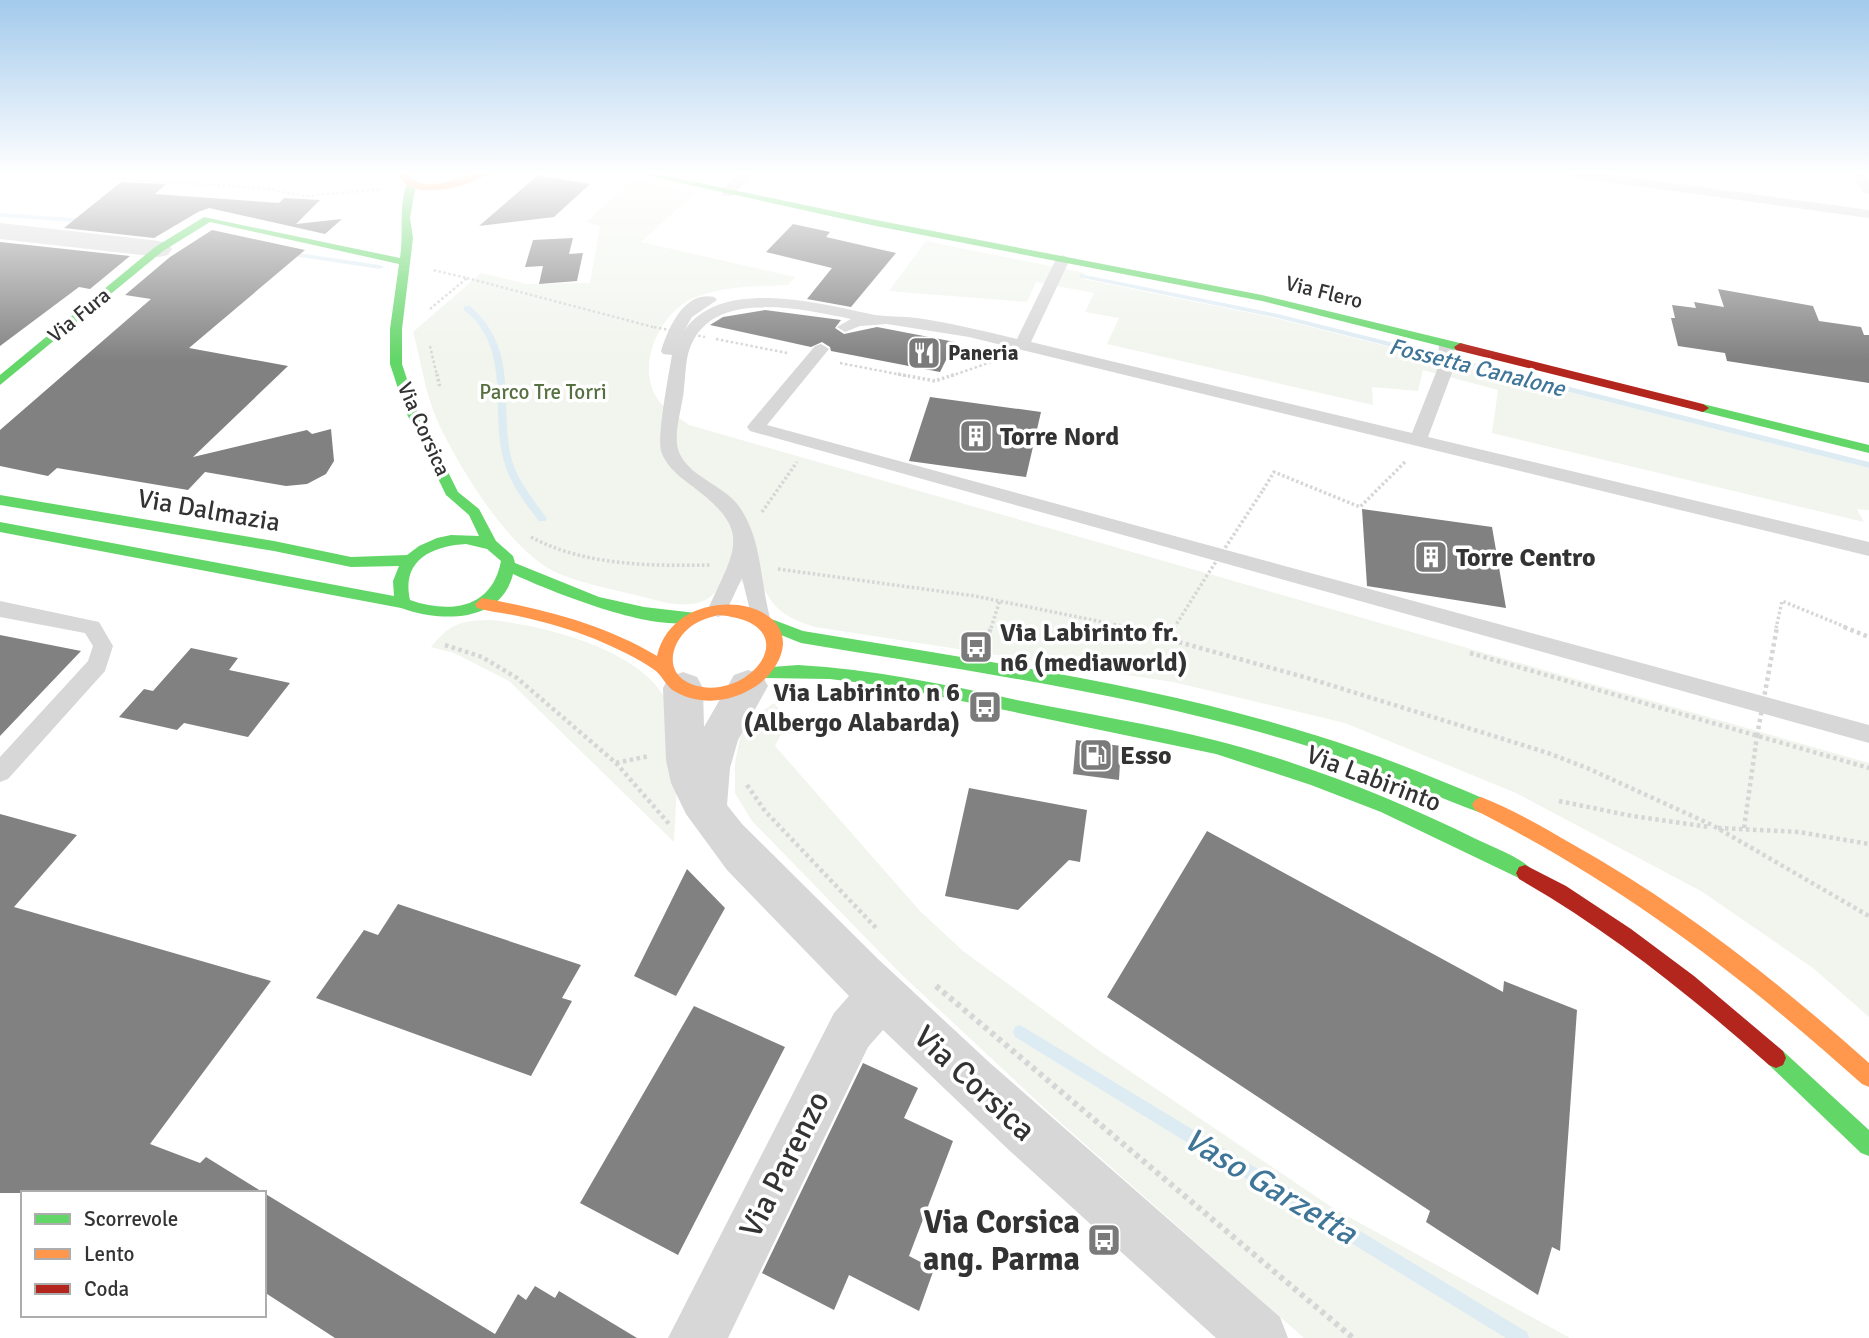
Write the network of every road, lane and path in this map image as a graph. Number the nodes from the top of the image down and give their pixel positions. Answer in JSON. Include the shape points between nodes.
{"nodes":[{"id":1,"x":53,"y":235,"type":"edge"},
{"id":2,"x":182,"y":235,"type":"edge"},
{"id":3,"x":283,"y":235,"type":"edge"},
{"id":4,"x":407,"y":235,"type":"edge"},
{"id":5,"x":410,"y":235,"type":"edge"},
{"id":6,"x":919,"y":235,"type":"edge"},
{"id":7,"x":408,"y":239,"type":"junction"},
{"id":8,"x":166,"y":245,"type":"junction"},
{"id":9,"x":405,"y":262,"type":"junction"},
{"id":10,"x":1059,"y":267,"type":"junction"},
{"id":11,"x":425,"y":268,"type":"dead end"},
{"id":12,"x":467,"y":278,"type":"junction"},
{"id":13,"x":842,"y":301,"type":"dead end"},
{"id":14,"x":809,"y":307,"type":"junction"},
{"id":15,"x":423,"y":315,"type":"dead end"},
{"id":16,"x":874,"y":318,"type":"junction"},
{"id":17,"x":825,"y":322,"type":"dead end"},
{"id":18,"x":845,"y":327,"type":"dead end"},
{"id":19,"x":705,"y":337,"type":"dead end"},
{"id":20,"x":429,"y":340,"type":"dead end"},
{"id":21,"x":1022,"y":344,"type":"junction"},
{"id":22,"x":1447,"y":345,"type":"junction"},
{"id":23,"x":821,"y":349,"type":"dead end"},
{"id":24,"x":1139,"y":358,"type":"dead end"},
{"id":25,"x":902,"y":375,"type":"dead end"},
{"id":26,"x":0,"y":381,"type":"edge"},
{"id":27,"x":677,"y":381,"type":"junction"},
{"id":28,"x":440,"y":389,"type":"dead end"},
{"id":29,"x":1418,"y":439,"type":"junction"},
{"id":30,"x":1442,"y":445,"type":"junction"},
{"id":31,"x":1869,"y":449,"type":"edge"},
{"id":32,"x":798,"y":462,"type":"dead end"},
{"id":33,"x":1573,"y":462,"type":"dead end"},
{"id":34,"x":453,"y":495,"type":"junction"},
{"id":35,"x":0,"y":500,"type":"edge"},
{"id":36,"x":0,"y":527,"type":"edge"},
{"id":37,"x":743,"y":538,"type":"junction"},
{"id":38,"x":490,"y":543,"type":"junction"},
{"id":39,"x":436,"y":545,"type":"junction"},
{"id":40,"x":1869,"y":549,"type":"edge"},
{"id":41,"x":409,"y":560,"type":"junction"},
{"id":42,"x":509,"y":566,"type":"junction"},
{"id":43,"x":1000,"y":600,"type":"dead end"},
{"id":44,"x":403,"y":603,"type":"junction"},
{"id":45,"x":482,"y":604,"type":"junction"},
{"id":46,"x":0,"y":609,"type":"edge"},
{"id":47,"x":718,"y":609,"type":"junction"},
{"id":48,"x":691,"y":617,"type":"junction"},
{"id":49,"x":763,"y":620,"type":"junction"},
{"id":50,"x":1869,"y":637,"type":"edge"},
{"id":51,"x":1168,"y":638,"type":"dead end"},
{"id":52,"x":437,"y":642,"type":"dead end"},
{"id":53,"x":985,"y":645,"type":"dead end"},
{"id":54,"x":674,"y":678,"type":"junction"},
{"id":55,"x":757,"y":679,"type":"junction"},
{"id":56,"x":1869,"y":734,"type":"edge"},
{"id":57,"x":655,"y":755,"type":"dead end"},
{"id":58,"x":0,"y":772,"type":"edge"},
{"id":59,"x":745,"y":780,"type":"dead end"},
{"id":60,"x":1548,"y":799,"type":"dead end"},
{"id":61,"x":707,"y":810,"type":"junction"},
{"id":62,"x":1744,"y":828,"type":"junction"},
{"id":63,"x":1869,"y":844,"type":"edge"},
{"id":64,"x":886,"y":939,"type":"dead end"},
{"id":65,"x":903,"y":986,"type":"junction"},
{"id":66,"x":1869,"y":1077,"type":"edge"},
{"id":67,"x":1869,"y":1145,"type":"edge"},
{"id":68,"x":697,"y":1338,"type":"edge"},
{"id":69,"x":1259,"y":1338,"type":"edge"},
{"id":70,"x":1353,"y":1338,"type":"edge"}],
"edges":[{"from":1,"to":8,"type":"street"},
{"from":2,"to":8,"type":"main road","name":"Via Fura"},
{"from":3,"to":9,"type":"main road","name":"Via Fura"},
{"from":4,"to":7,"type":"main road","name":"Via Corsica"},
{"from":5,"to":7,"type":"main road","name":"Via Corsica"},
{"from":6,"to":10,"type":"main road","name":"Via Flero"},
{"from":7,"to":9,"type":"main road","name":"Via Corsica"},
{"from":8,"to":26,"type":"main road","name":"Via Fura"},
{"from":9,"to":34,"type":"main road","name":"Via Corsica","via":[[396,364],[411,410]]},
{"from":10,"to":21,"type":"lane"},
{"from":10,"to":22,"type":"main road","name":"Via Flero","via":[[1262,298]]},
{"from":11,"to":12,"type":"path"},
{"from":12,"to":15,"type":"path"},
{"from":12,"to":19,"type":"path","bridge":true},
{"from":13,"to":27,"type":"lane","via":[[749,291],[698,304],[679,320],[666,361]]},
{"from":14,"to":16,"type":"lane"},
{"from":14,"to":17,"type":"lane"},
{"from":14,"to":27,"type":"lane","via":[[745,303],[717,309],[698,321],[684,341]]},
{"from":16,"to":18,"type":"lane"},
{"from":16,"to":21,"type":"lane"},
{"from":20,"to":28,"type":"path"},
{"from":21,"to":24,"type":"lane","via":[[1060,339]]},
{"from":21,"to":25,"type":"path","via":[[1017,352],[935,381]]},
{"from":21,"to":29,"type":"lane"},
{"from":22,"to":29,"type":"lane","via":[[1445,370]]},
{"from":22,"to":31,"type":"main road","name":"Via Flero"},
{"from":23,"to":56,"type":"lane","via":[[756,427]]},
{"from":27,"to":37,"type":"lane","via":[[671,457],[728,505]]},
{"from":29,"to":30,"type":"lane"},
{"from":29,"to":51,"type":"path","bridge":true,"via":[[1416,451],[1360,507],[1274,472]]},
{"from":30,"to":33,"type":"lane","via":[[1485,441]]},
{"from":30,"to":40,"type":"lane"},
{"from":32,"to":37,"type":"path"},
{"from":34,"to":38,"type":"main road","name":"Via Corsica","via":[[474,512]]},
{"from":34,"to":39,"type":"main road","name":"Via Corsica"},
{"from":35,"to":41,"type":"main road","name":"Via Dalmazia","via":[[351,562]]},
{"from":36,"to":44,"type":"main road","name":"Via Dalmazia"},
{"from":37,"to":47,"type":"lane"},
{"from":37,"to":49,"type":"lane","via":[[753,597]]},
{"from":38,"to":39,"type":"main road","via":[[472,540]]},
{"from":38,"to":42,"type":"main road","name":"Via Corsica","via":[[505,555]]},
{"from":39,"to":41,"type":"main road"},
{"from":41,"to":44,"type":"main road","via":[[399,588]]},
{"from":42,"to":45,"type":"main road","via":[[502,587]]},
{"from":42,"to":48,"type":"main road","name":"Via Corsica","via":[[555,587],[658,617]]},
{"from":43,"to":53,"type":"path"},
{"from":44,"to":45,"type":"main road","via":[[443,613]]},
{"from":45,"to":54,"type":"main road","via":[[555,618],[620,640]]},
{"from":46,"to":58,"type":"lane","via":[[92,627],[103,646],[98,664]]},
{"from":47,"to":48,"type":"main road","name":"Via Corsica"},
{"from":47,"to":49,"type":"main road","name":"Via Corsica","via":[[745,611]]},
{"from":48,"to":54,"type":"main road","name":"Via Corsica","via":[[677,627],[663,655]]},
{"from":49,"to":55,"type":"main road","via":[[776,646],[771,664]]},
{"from":49,"to":66,"type":"main road","name":"Via Labirinto","via":[[801,637],[1238,719],[1416,777],[1568,849],[1661,908],[1757,978]]},
{"from":50,"to":62,"type":"path","bridge":true,"via":[[1782,601]]},
{"from":52,"to":57,"type":"path","via":[[482,657],[517,678],[616,763]]},
{"from":54,"to":55,"type":"main road","via":[[700,694],[719,695]]},
{"from":54,"to":61,"type":"street","name":"Via Corsica","via":[[692,783]]},
{"from":55,"to":61,"type":"street","via":[[712,751],[706,776]]},
{"from":55,"to":67,"type":"main road","name":"Via Labirinto","via":[[804,669],[878,678],[1181,739],[1303,775],[1430,825],[1542,882],[1639,945],[1739,1024]]},
{"from":59,"to":64,"type":"path","via":[[765,811]]},
{"from":60,"to":62,"type":"path","via":[[1632,816]]},
{"from":61,"to":65,"type":"street","name":"Via Corsica","via":[[734,845]]},
{"from":62,"to":63,"type":"path"},
{"from":65,"to":68,"type":"street","name":"Via Parenzo","via":[[851,1031]]},
{"from":65,"to":69,"type":"street","name":"Via Corsica","via":[[1042,1145]]},
{"from":65,"to":70,"type":"path"}]}
